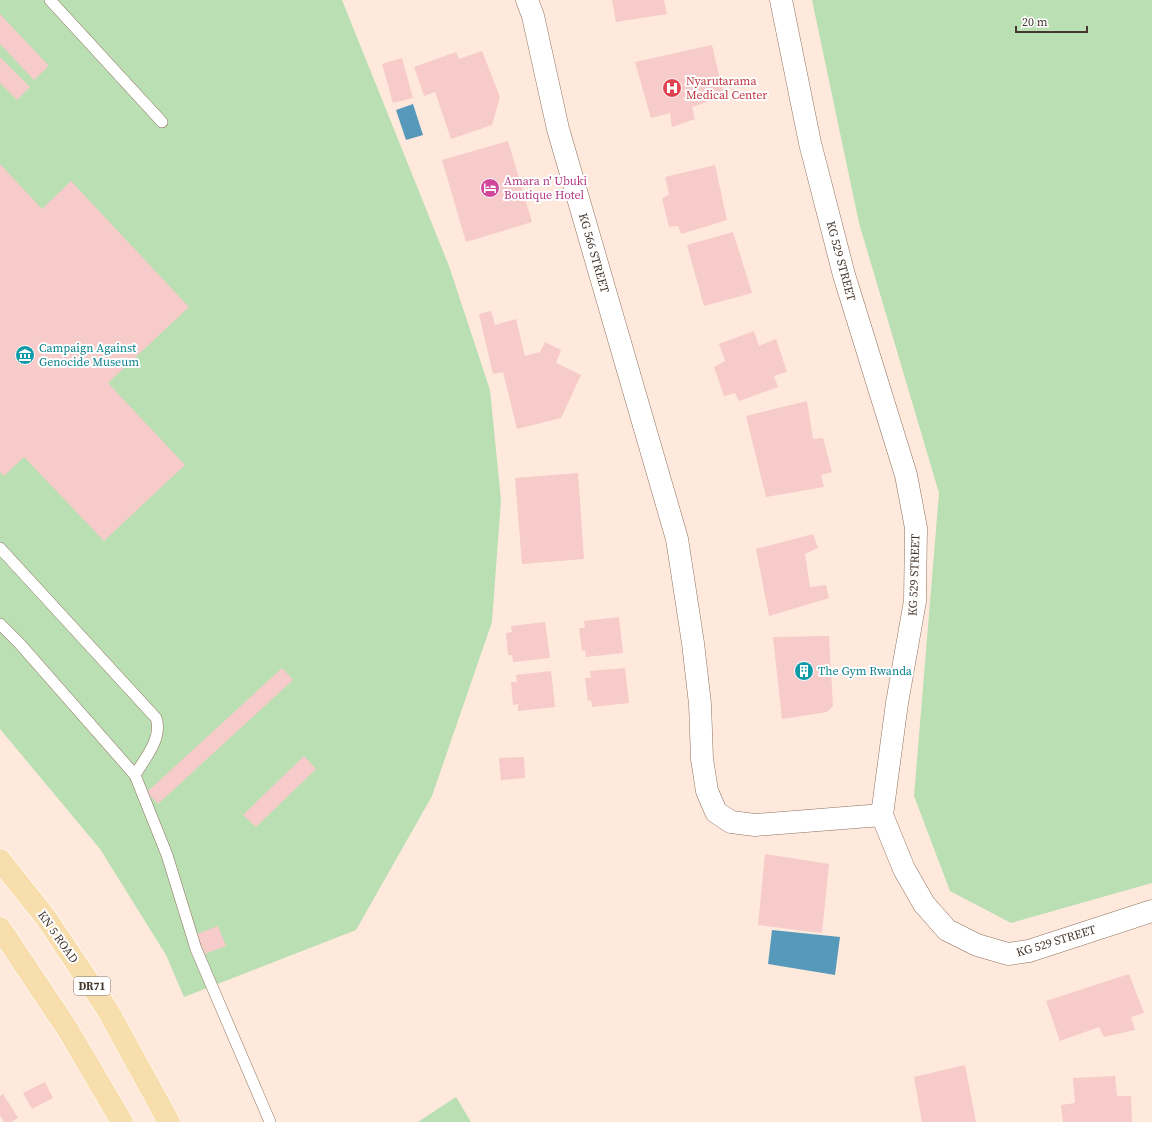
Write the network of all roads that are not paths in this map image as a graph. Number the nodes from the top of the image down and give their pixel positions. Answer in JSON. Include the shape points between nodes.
{"nodes":[{"id":1,"x":50,"y":0,"type":"edge"},
{"id":2,"x":527,"y":0,"type":"edge"},
{"id":3,"x":780,"y":0,"type":"edge"},
{"id":4,"x":162,"y":122,"type":"dead end"},
{"id":5,"x":0,"y":548,"type":"edge"},
{"id":6,"x":0,"y":624,"type":"edge"},
{"id":7,"x":136,"y":775,"type":"junction"},
{"id":8,"x":882,"y":814,"type":"junction"},
{"id":9,"x":0,"y":860,"type":"edge"},
{"id":10,"x":1152,"y":912,"type":"edge"},
{"id":11,"x":0,"y":928,"type":"edge"},
{"id":12,"x":122,"y":1122,"type":"edge"},
{"id":13,"x":169,"y":1122,"type":"edge"},
{"id":14,"x":270,"y":1122,"type":"edge"}],
"edges":[{"from":1,"to":4,"type":"lane"},
{"from":2,"to":8,"type":"street","name":"KG 566 STREET","via":[[533,16],[558,129],[677,539],[693,643],[706,791],[716,812],[731,822],[755,825]]},
{"from":3,"to":8,"type":"street","name":"KG 529 STREET","via":[[810,143],[844,275],[906,475],[916,528],[915,601],[895,717]]},
{"from":5,"to":7,"type":"lane","via":[[156,718],[158,725],[155,742]]},
{"from":6,"to":7,"type":"lane"},
{"from":7,"to":14,"type":"lane","via":[[167,855],[196,949]]},
{"from":8,"to":10,"type":"street","name":"KG 529 STREET","via":[[904,869],[924,904],[948,930],[977,945],[1008,954],[1029,951]]},
{"from":9,"to":13,"type":"main road","name":"KN 5 ROAD","number":"DR71","via":[[46,918],[106,1009]]},
{"from":11,"to":12,"type":"main road","via":[[68,1030]]}]}
